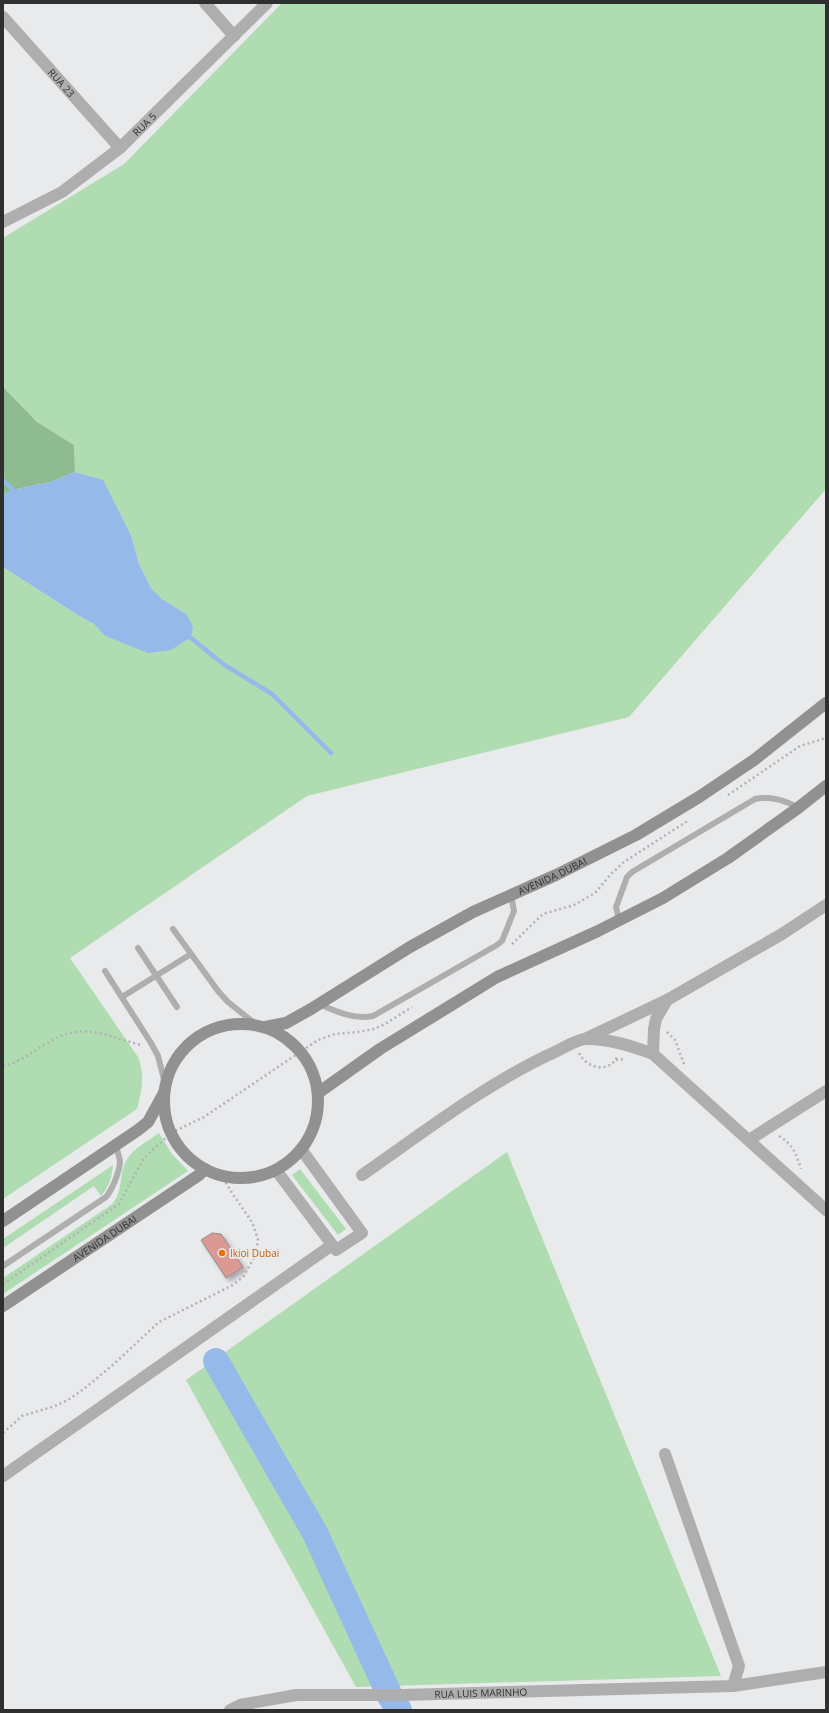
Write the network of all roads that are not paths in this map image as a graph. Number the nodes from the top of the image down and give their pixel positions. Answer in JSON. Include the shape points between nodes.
{"nodes":[{"id":1,"x":205,"y":3,"type":"edge"},
{"id":2,"x":267,"y":3,"type":"edge"},
{"id":3,"x":3,"y":17,"type":"edge"},
{"id":4,"x":234,"y":36,"type":"junction"},
{"id":5,"x":120,"y":148,"type":"junction"},
{"id":6,"x":3,"y":222,"type":"edge"},
{"id":7,"x":825,"y":705,"type":"edge"},
{"id":8,"x":826,"y":786,"type":"edge"},
{"id":9,"x":798,"y":808,"type":"junction"},
{"id":10,"x":511,"y":895,"type":"junction"},
{"id":11,"x":826,"y":905,"type":"edge"},
{"id":12,"x":619,"y":920,"type":"junction"},
{"id":13,"x":173,"y":929,"type":"dead end"},
{"id":14,"x":138,"y":948,"type":"dead end"},
{"id":15,"x":191,"y":954,"type":"junction"},
{"id":16,"x":105,"y":971,"type":"dead end"},
{"id":17,"x":156,"y":975,"type":"junction"},
{"id":18,"x":122,"y":997,"type":"junction"},
{"id":19,"x":667,"y":1000,"type":"junction"},
{"id":20,"x":319,"y":1004,"type":"junction"},
{"id":21,"x":177,"y":1007,"type":"dead end"},
{"id":22,"x":262,"y":1027,"type":"junction"},
{"id":23,"x":584,"y":1039,"type":"junction"},
{"id":24,"x":653,"y":1054,"type":"junction"},
{"id":25,"x":165,"y":1090,"type":"junction"},
{"id":26,"x":826,"y":1091,"type":"edge"},
{"id":27,"x":318,"y":1093,"type":"junction"},
{"id":28,"x":749,"y":1140,"type":"junction"},
{"id":29,"x":116,"y":1145,"type":"junction"},
{"id":30,"x":301,"y":1149,"type":"junction"},
{"id":31,"x":204,"y":1169,"type":"junction"},
{"id":32,"x":276,"y":1170,"type":"junction"},
{"id":33,"x":362,"y":1175,"type":"dead end"},
{"id":34,"x":826,"y":1210,"type":"edge"},
{"id":35,"x":3,"y":1221,"type":"edge"},
{"id":36,"x":332,"y":1245,"type":"junction"},
{"id":37,"x":3,"y":1266,"type":"edge"},
{"id":38,"x":3,"y":1306,"type":"edge"},
{"id":39,"x":665,"y":1454,"type":"dead end"},
{"id":40,"x":3,"y":1476,"type":"edge"},
{"id":41,"x":826,"y":1672,"type":"edge"},
{"id":42,"x":733,"y":1686,"type":"junction"},
{"id":43,"x":230,"y":1710,"type":"edge"}],
"edges":[{"from":1,"to":4,"type":"street"},
{"from":2,"to":4,"type":"street","name":"RUA 5"},
{"from":3,"to":5,"type":"street","name":"RUA 23"},
{"from":4,"to":5,"type":"street","name":"RUA 5"},
{"from":5,"to":6,"type":"street","name":"RUA 5","via":[[62,192]]},
{"from":7,"to":10,"type":"street","name":"AVENIDA DUBAI","via":[[754,760],[636,835]]},
{"from":8,"to":9,"type":"street"},
{"from":9,"to":12,"type":"street","via":[[728,858],[663,898]]},
{"from":9,"to":12,"type":"lane","via":[[790,803],[763,797],[755,799],[632,872],[627,877],[616,906]]},
{"from":10,"to":20,"type":"street","name":"AVENIDA DUBAI","via":[[473,912],[410,947]]},
{"from":10,"to":20,"type":"lane","via":[[514,911],[502,941],[373,1016],[365,1018],[338,1012]]},
{"from":11,"to":19,"type":"street","via":[[782,934]]},
{"from":12,"to":27,"type":"street","via":[[497,977],[380,1049]]},
{"from":13,"to":15,"type":"lane"},
{"from":14,"to":17,"type":"lane"},
{"from":15,"to":17,"type":"lane"},
{"from":15,"to":22,"type":"lane","via":[[228,1002]]},
{"from":16,"to":18,"type":"lane"},
{"from":17,"to":18,"type":"lane"},
{"from":17,"to":21,"type":"lane"},
{"from":18,"to":25,"type":"lane","via":[[152,1043],[158,1056]]},
{"from":19,"to":23,"type":"street"},
{"from":19,"to":24,"type":"street","via":[[656,1019]]},
{"from":20,"to":22,"type":"street","name":"AVENIDA DUBAI","via":[[286,1023]]},
{"from":22,"to":25,"type":"street","name":"AVENIDA DUBAI","via":[[232,1024],[201,1034],[179,1055],[169,1073]]},
{"from":22,"to":27,"type":"street","name":"AVENIDA DUBAI","via":[[285,1037],[301,1052],[312,1072]]},
{"from":23,"to":24,"type":"street","via":[[621,1044]]},
{"from":23,"to":33,"type":"street","via":[[539,1059],[500,1081]]},
{"from":24,"to":28,"type":"street"},
{"from":25,"to":29,"type":"street","name":"AVENIDA DUBAI","via":[[148,1122]]},
{"from":25,"to":31,"type":"street","name":"AVENIDA DUBAI","via":[[165,1113],[170,1132],[187,1156]]},
{"from":26,"to":28,"type":"street"},
{"from":27,"to":30,"type":"street","name":"AVENIDA DUBAI","via":[[315,1120]]},
{"from":28,"to":34,"type":"street"},
{"from":29,"to":35,"type":"street","name":"AVENIDA DUBAI"},
{"from":29,"to":37,"type":"lane","via":[[120,1162],[106,1197]]},
{"from":30,"to":32,"type":"street","name":"AVENIDA DUBAI"},
{"from":30,"to":36,"type":"street","via":[[362,1233],[336,1250]]},
{"from":31,"to":32,"type":"street","name":"AVENIDA DUBAI","via":[[222,1176],[241,1178],[260,1176]]},
{"from":31,"to":38,"type":"street","name":"AVENIDA DUBAI","via":[[199,1175]]},
{"from":32,"to":36,"type":"street"},
{"from":36,"to":40,"type":"street"},
{"from":39,"to":42,"type":"street","via":[[739,1666]]},
{"from":41,"to":42,"type":"street","name":"RUA LUIS MARINHO"},
{"from":42,"to":43,"type":"street","name":"RUA LUIS MARINHO","via":[[402,1695],[296,1695],[240,1705]]}]}
